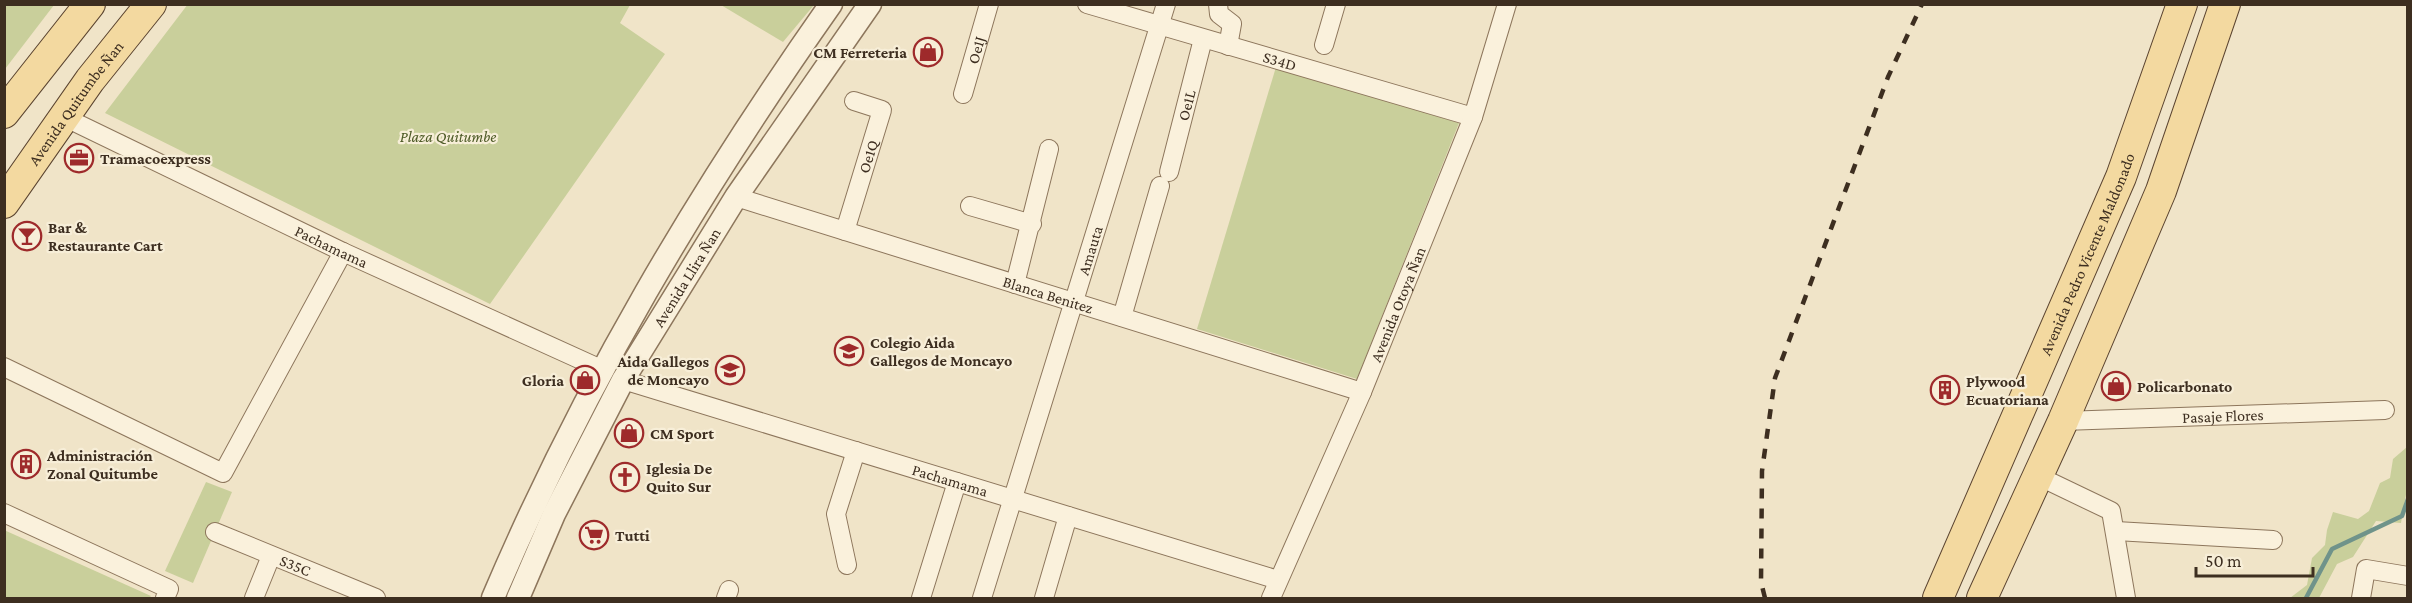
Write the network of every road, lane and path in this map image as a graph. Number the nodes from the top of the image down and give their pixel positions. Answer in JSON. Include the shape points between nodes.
{"nodes":[{"id":1,"x":90,"y":4,"type":"edge"},
{"id":2,"x":151,"y":4,"type":"edge"},
{"id":3,"x":831,"y":4,"type":"edge"},
{"id":4,"x":870,"y":4,"type":"edge"},
{"id":5,"x":989,"y":4,"type":"edge"},
{"id":6,"x":1166,"y":4,"type":"edge"},
{"id":7,"x":1218,"y":4,"type":"edge"},
{"id":8,"x":1336,"y":4,"type":"edge"},
{"id":9,"x":1507,"y":4,"type":"edge"},
{"id":10,"x":2182,"y":4,"type":"edge"},
{"id":11,"x":2225,"y":4,"type":"edge"},
{"id":12,"x":1092,"y":5,"type":"edge"},
{"id":13,"x":1159,"y":26,"type":"junction"},
{"id":14,"x":1203,"y":39,"type":"junction"},
{"id":15,"x":1324,"y":45,"type":"dead end"},
{"id":16,"x":1228,"y":46,"type":"junction"},
{"id":17,"x":963,"y":94,"type":"dead end"},
{"id":18,"x":9,"y":98,"type":"edge"},
{"id":19,"x":854,"y":101,"type":"dead end"},
{"id":20,"x":64,"y":117,"type":"junction"},
{"id":21,"x":1473,"y":117,"type":"junction"},
{"id":22,"x":1049,"y":150,"type":"dead end"},
{"id":23,"x":736,"y":197,"type":"junction"},
{"id":24,"x":4,"y":203,"type":"edge"},
{"id":25,"x":970,"y":206,"type":"dead end"},
{"id":26,"x":1032,"y":224,"type":"junction"},
{"id":27,"x":845,"y":231,"type":"junction"},
{"id":28,"x":343,"y":252,"type":"junction"},
{"id":29,"x":1015,"y":284,"type":"junction"},
{"id":30,"x":1074,"y":302,"type":"junction"},
{"id":31,"x":1122,"y":317,"type":"junction"},
{"id":32,"x":4,"y":367,"type":"edge"},
{"id":33,"x":601,"y":369,"type":"junction"},
{"id":34,"x":623,"y":380,"type":"junction"},
{"id":35,"x":1362,"y":392,"type":"junction"},
{"id":36,"x":2385,"y":410,"type":"dead end"},
{"id":37,"x":2063,"y":421,"type":"junction"},
{"id":38,"x":856,"y":451,"type":"junction"},
{"id":39,"x":2038,"y":477,"type":"junction"},
{"id":40,"x":957,"y":482,"type":"junction"},
{"id":41,"x":1013,"y":499,"type":"junction"},
{"id":42,"x":4,"y":513,"type":"edge"},
{"id":43,"x":1068,"y":516,"type":"junction"},
{"id":44,"x":2116,"y":531,"type":"junction"},
{"id":45,"x":215,"y":532,"type":"dead end"},
{"id":46,"x":2273,"y":540,"type":"dead end"},
{"id":47,"x":271,"y":556,"type":"junction"},
{"id":48,"x":847,"y":565,"type":"dead end"},
{"id":49,"x":2408,"y":576,"type":"edge"},
{"id":50,"x":1278,"y":580,"type":"junction"},
{"id":51,"x":167,"y":594,"type":"edge"},
{"id":52,"x":254,"y":598,"type":"edge"},
{"id":53,"x":376,"y":598,"type":"edge"},
{"id":54,"x":493,"y":598,"type":"edge"},
{"id":55,"x":518,"y":598,"type":"edge"},
{"id":56,"x":921,"y":598,"type":"edge"},
{"id":57,"x":982,"y":598,"type":"edge"},
{"id":58,"x":1044,"y":598,"type":"edge"},
{"id":59,"x":1271,"y":598,"type":"edge"},
{"id":60,"x":1938,"y":598,"type":"edge"},
{"id":61,"x":1982,"y":598,"type":"edge"},
{"id":62,"x":2126,"y":598,"type":"edge"},
{"id":63,"x":2361,"y":598,"type":"edge"}],
"edges":[{"from":1,"to":18,"type":"main road"},
{"from":2,"to":20,"type":"main road","name":"Avenida Quitumbe Ñan"},
{"from":3,"to":33,"type":"street","name":"Avenida Llira Ñan","via":[[702,197]]},
{"from":4,"to":23,"type":"street","name":"Avenida Llira Ñan"},
{"from":5,"to":17,"type":"street","name":"Oe1J"},
{"from":6,"to":13,"type":"street","name":"Amauta"},
{"from":7,"to":16,"type":"street","via":[[1219,14],[1232,24]]},
{"from":8,"to":15,"type":"street"},
{"from":9,"to":21,"type":"street","name":"Avenida Otoya Ñan"},
{"from":10,"to":60,"type":"main road","name":"Avenida Pedro Vicente Maldonado","via":[[2121,177]]},
{"from":11,"to":37,"type":"main road","via":[[2161,192]]},
{"from":12,"to":13,"type":"street","name":"S34D"},
{"from":13,"to":14,"type":"street","name":"S34D"},
{"from":13,"to":30,"type":"street","name":"Amauta"},
{"from":14,"to":16,"type":"street","name":"S34D"},
{"from":14,"to":31,"type":"street","name":"Oe1L"},
{"from":16,"to":21,"type":"street","name":"S34D"},
{"from":19,"to":27,"type":"street","name":"Oe1Q","via":[[882,110]]},
{"from":20,"to":24,"type":"main road","name":"Avenida Quitumbe Ñan"},
{"from":20,"to":28,"type":"street","name":"Pachamama"},
{"from":21,"to":35,"type":"street","name":"Avenida Otoya Ñan"},
{"from":22,"to":26,"type":"street"},
{"from":23,"to":27,"type":"street","name":"Blanca Benitez"},
{"from":23,"to":34,"type":"street","name":"Avenida Llira Ñan"},
{"from":25,"to":26,"type":"street"},
{"from":26,"to":29,"type":"street"},
{"from":27,"to":29,"type":"street","name":"Blanca Benitez"},
{"from":28,"to":32,"type":"street","via":[[223,473]]},
{"from":28,"to":33,"type":"street","name":"Pachamama"},
{"from":29,"to":30,"type":"street","name":"Blanca Benitez"},
{"from":30,"to":31,"type":"street","name":"Blanca Benitez"},
{"from":30,"to":41,"type":"street","name":"Amauta"},
{"from":31,"to":35,"type":"street","name":"Blanca Benitez"},
{"from":33,"to":54,"type":"street","name":"Avenida Llira Ñan","via":[[531,510]]},
{"from":34,"to":38,"type":"street","name":"Pachamama"},
{"from":34,"to":55,"type":"street","name":"Avenida Llira Ñan","via":[[554,514]]},
{"from":35,"to":50,"type":"street","name":"Avenida Otoya Ñan"},
{"from":36,"to":37,"type":"street","name":"Pasaje Flores"},
{"from":37,"to":39,"type":"main road"},
{"from":38,"to":40,"type":"street","name":"Pachamama"},
{"from":38,"to":48,"type":"street","via":[[836,514]]},
{"from":39,"to":44,"type":"street","via":[[2111,511]]},
{"from":39,"to":61,"type":"main road"},
{"from":40,"to":41,"type":"street","name":"Pachamama"},
{"from":40,"to":56,"type":"street"},
{"from":41,"to":43,"type":"street","name":"Pachamama"},
{"from":41,"to":57,"type":"street","name":"Amauta"},
{"from":42,"to":51,"type":"street"},
{"from":43,"to":50,"type":"street","name":"Pachamama"},
{"from":43,"to":58,"type":"street"},
{"from":44,"to":46,"type":"street"},
{"from":44,"to":62,"type":"street"},
{"from":45,"to":47,"type":"street","name":"S35C"},
{"from":47,"to":52,"type":"street"},
{"from":47,"to":53,"type":"street","name":"S35C"},
{"from":49,"to":63,"type":"street","via":[[2366,569]]},
{"from":50,"to":59,"type":"street","name":"Avenida Otoya Ñan"}]}
